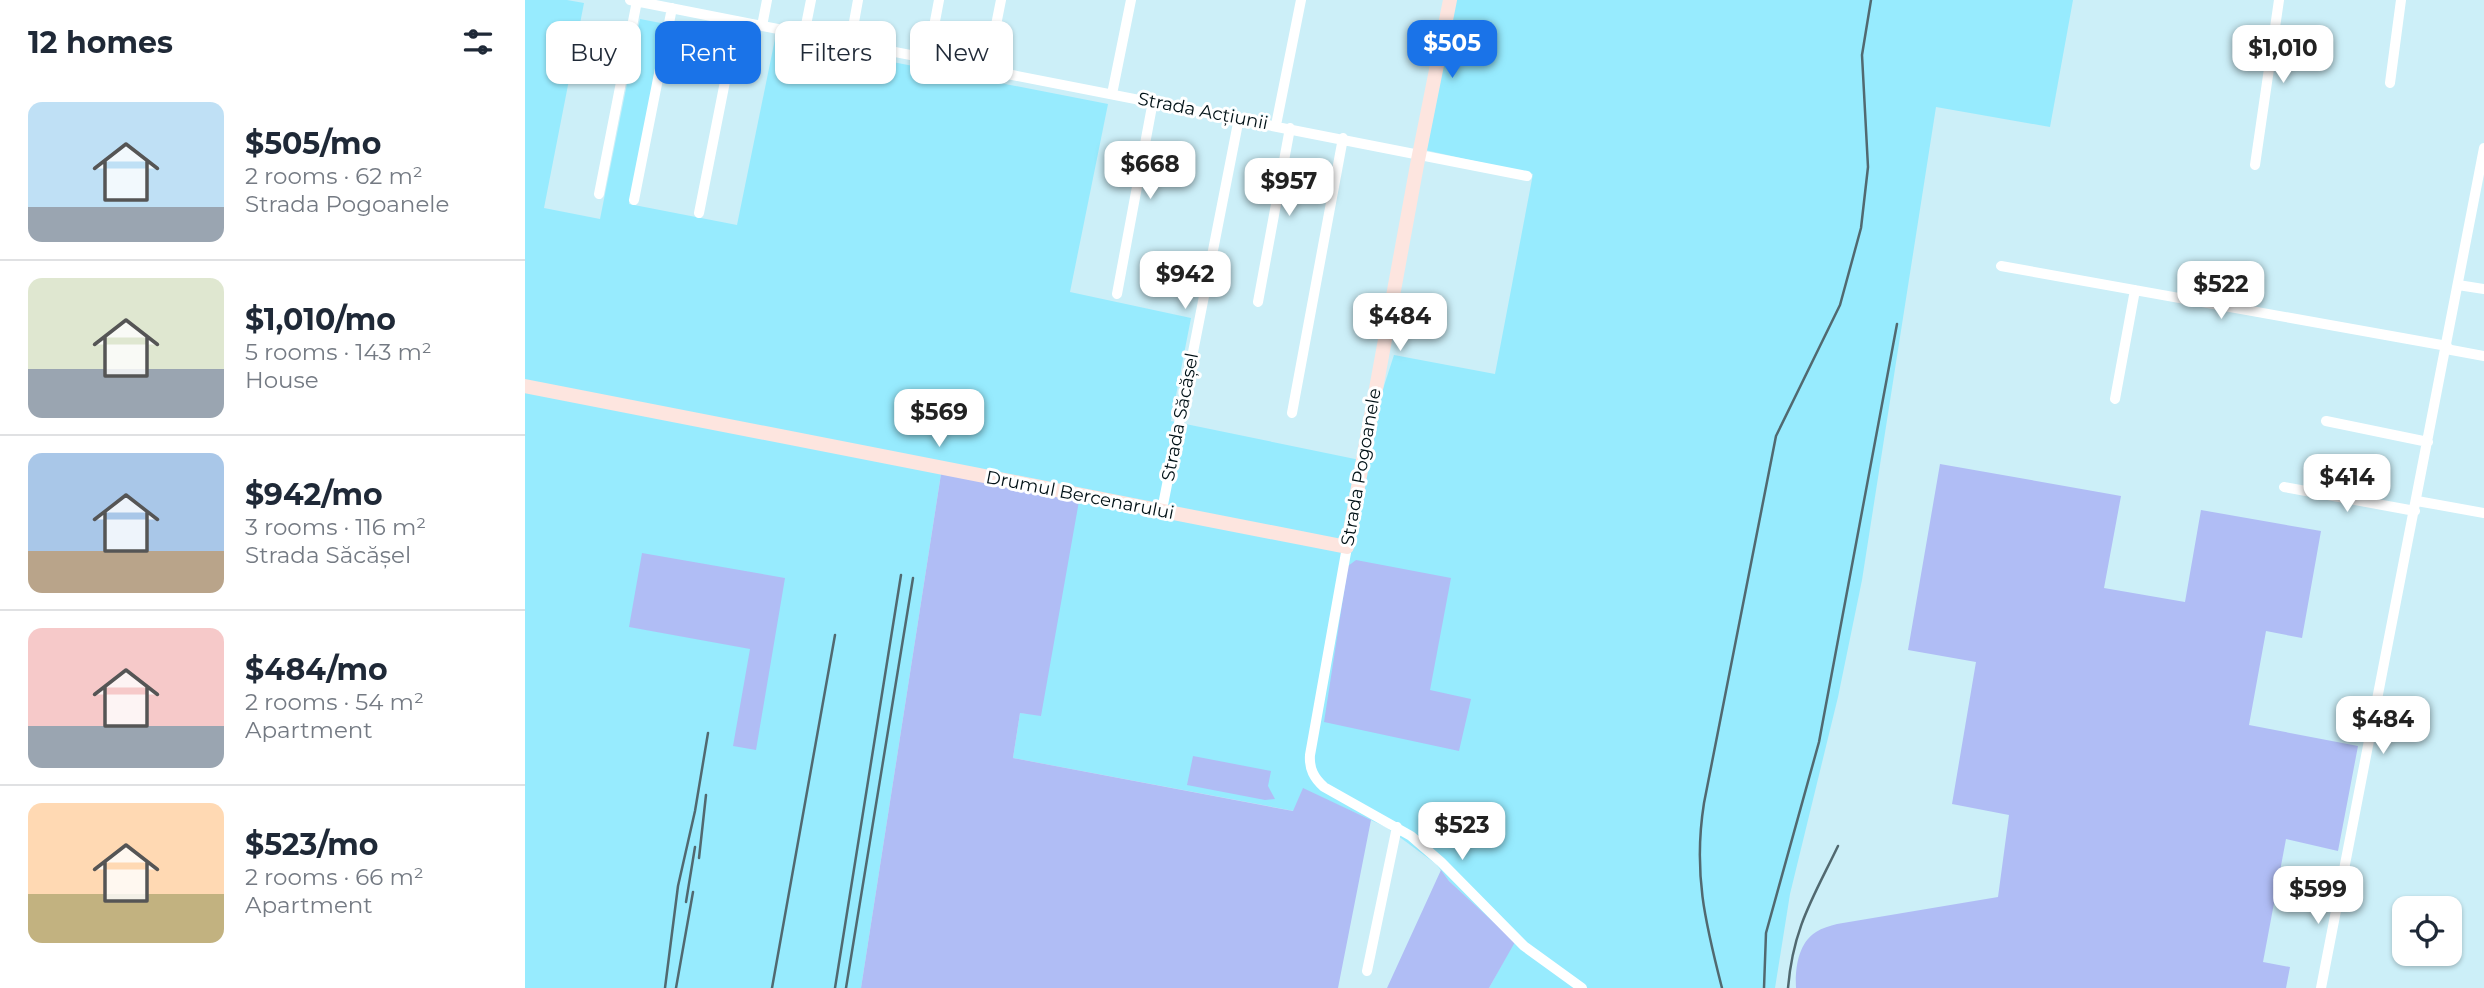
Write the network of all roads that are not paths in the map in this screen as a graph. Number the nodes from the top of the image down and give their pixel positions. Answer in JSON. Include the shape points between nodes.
{"nodes":[{"id":1,"x":767,"y":0,"type":"edge"},
{"id":2,"x":811,"y":0,"type":"edge"},
{"id":3,"x":858,"y":0,"type":"edge"},
{"id":4,"x":939,"y":0,"type":"edge"},
{"id":5,"x":1001,"y":0,"type":"edge"},
{"id":6,"x":1131,"y":0,"type":"edge"},
{"id":7,"x":1301,"y":0,"type":"edge"},
{"id":8,"x":1450,"y":0,"type":"edge"},
{"id":9,"x":2279,"y":0,"type":"edge"},
{"id":10,"x":2401,"y":0,"type":"edge"},
{"id":11,"x":634,"y":1,"type":"edge"},
{"id":12,"x":672,"y":8,"type":"junction"},
{"id":13,"x":737,"y":21,"type":"edge"},
{"id":14,"x":807,"y":21,"type":"edge"},
{"id":15,"x":854,"y":21,"type":"edge"},
{"id":16,"x":935,"y":21,"type":"edge"},
{"id":17,"x":997,"y":21,"type":"edge"},
{"id":18,"x":762,"y":26,"type":"joint"},
{"id":19,"x":775,"y":28,"type":"edge"},
{"id":20,"x":1013,"y":74,"type":"edge"},
{"id":21,"x":2391,"y":83,"type":"dead end"},
{"id":22,"x":725,"y":84,"type":"edge"},
{"id":23,"x":1112,"y":94,"type":"junction"},
{"id":24,"x":1153,"y":101,"type":"junction"},
{"id":25,"x":1239,"y":118,"type":"junction"},
{"id":26,"x":1276,"y":125,"type":"junction"},
{"id":27,"x":1290,"y":128,"type":"junction"},
{"id":28,"x":1343,"y":138,"type":"junction"},
{"id":29,"x":2484,"y":148,"type":"edge"},
{"id":30,"x":1420,"y":153,"type":"junction"},
{"id":31,"x":2255,"y":166,"type":"dead end"},
{"id":32,"x":1527,"y":176,"type":"dead end"},
{"id":33,"x":599,"y":194,"type":"dead end"},
{"id":34,"x":633,"y":200,"type":"dead end"},
{"id":35,"x":699,"y":213,"type":"dead end"},
{"id":36,"x":2001,"y":267,"type":"dead end"},
{"id":37,"x":2458,"y":285,"type":"junction"},
{"id":38,"x":2484,"y":289,"type":"edge"},
{"id":39,"x":2135,"y":290,"type":"junction"},
{"id":40,"x":1117,"y":294,"type":"dead end"},
{"id":41,"x":1258,"y":302,"type":"dead end"},
{"id":42,"x":2447,"y":347,"type":"junction"},
{"id":43,"x":2484,"y":356,"type":"edge"},
{"id":44,"x":525,"y":386,"type":"edge"},
{"id":45,"x":2115,"y":399,"type":"dead end"},
{"id":46,"x":1292,"y":413,"type":"dead end"},
{"id":47,"x":2326,"y":421,"type":"dead end"},
{"id":48,"x":2428,"y":442,"type":"junction"},
{"id":49,"x":2284,"y":487,"type":"dead end"},
{"id":50,"x":2416,"y":506,"type":"junction"},
{"id":51,"x":1162,"y":510,"type":"junction"},
{"id":52,"x":2484,"y":513,"type":"edge"},
{"id":53,"x":1347,"y":547,"type":"junction"},
{"id":54,"x":1397,"y":827,"type":"junction"},
{"id":55,"x":1367,"y":971,"type":"dead end"},
{"id":56,"x":1582,"y":988,"type":"edge"},
{"id":57,"x":2321,"y":988,"type":"edge"}],
"edges":[{"from":1,"to":18,"type":"street"},
{"from":2,"to":14,"type":"street"},
{"from":3,"to":15,"type":"street"},
{"from":4,"to":16,"type":"street"},
{"from":5,"to":17,"type":"street"},
{"from":6,"to":23,"type":"street"},
{"from":7,"to":26,"type":"street"},
{"from":8,"to":30,"type":"street","name":"Strada Pogoanele"},
{"from":9,"to":31,"type":"street"},
{"from":10,"to":21,"type":"street"},
{"from":11,"to":12,"type":"street","name":"Strada Acțiunii"},
{"from":11,"to":33,"type":"street"},
{"from":12,"to":13,"type":"street","name":"Strada Acțiunii"},
{"from":12,"to":34,"type":"street"},
{"from":18,"to":19,"type":"street","name":"Strada Acțiunii"},
{"from":20,"to":23,"type":"street","name":"Strada Acțiunii"},
{"from":22,"to":35,"type":"street"},
{"from":23,"to":24,"type":"street","name":"Strada Acțiunii"},
{"from":24,"to":25,"type":"street","name":"Strada Acțiunii"},
{"from":24,"to":40,"type":"street"},
{"from":25,"to":26,"type":"street","name":"Strada Acțiunii"},
{"from":25,"to":51,"type":"street","name":"Strada Săcășel"},
{"from":26,"to":27,"type":"street","name":"Strada Acțiunii"},
{"from":27,"to":28,"type":"street","name":"Strada Acțiunii"},
{"from":27,"to":41,"type":"street"},
{"from":28,"to":30,"type":"street","name":"Strada Acțiunii"},
{"from":28,"to":46,"type":"street"},
{"from":29,"to":37,"type":"street"},
{"from":30,"to":32,"type":"street","name":"Strada Acțiunii"},
{"from":30,"to":53,"type":"street","name":"Strada Pogoanele"},
{"from":36,"to":39,"type":"street"},
{"from":37,"to":38,"type":"street"},
{"from":37,"to":42,"type":"street"},
{"from":39,"to":42,"type":"street"},
{"from":39,"to":45,"type":"street"},
{"from":42,"to":43,"type":"street"},
{"from":42,"to":48,"type":"street"},
{"from":44,"to":51,"type":"street","name":"Drumul Bercenarului"},
{"from":47,"to":48,"type":"street"},
{"from":48,"to":50,"type":"street"},
{"from":49,"to":50,"type":"street"},
{"from":50,"to":52,"type":"street"},
{"from":50,"to":57,"type":"street"},
{"from":51,"to":53,"type":"street","name":"Drumul Bercenarului"},
{"from":53,"to":54,"type":"street","name":"Strada Pogoanele","via":[[1311,770],[1324,787]]},
{"from":54,"to":55,"type":"street"},
{"from":54,"to":56,"type":"street","via":[[1435,856],[1524,946]]}]}
